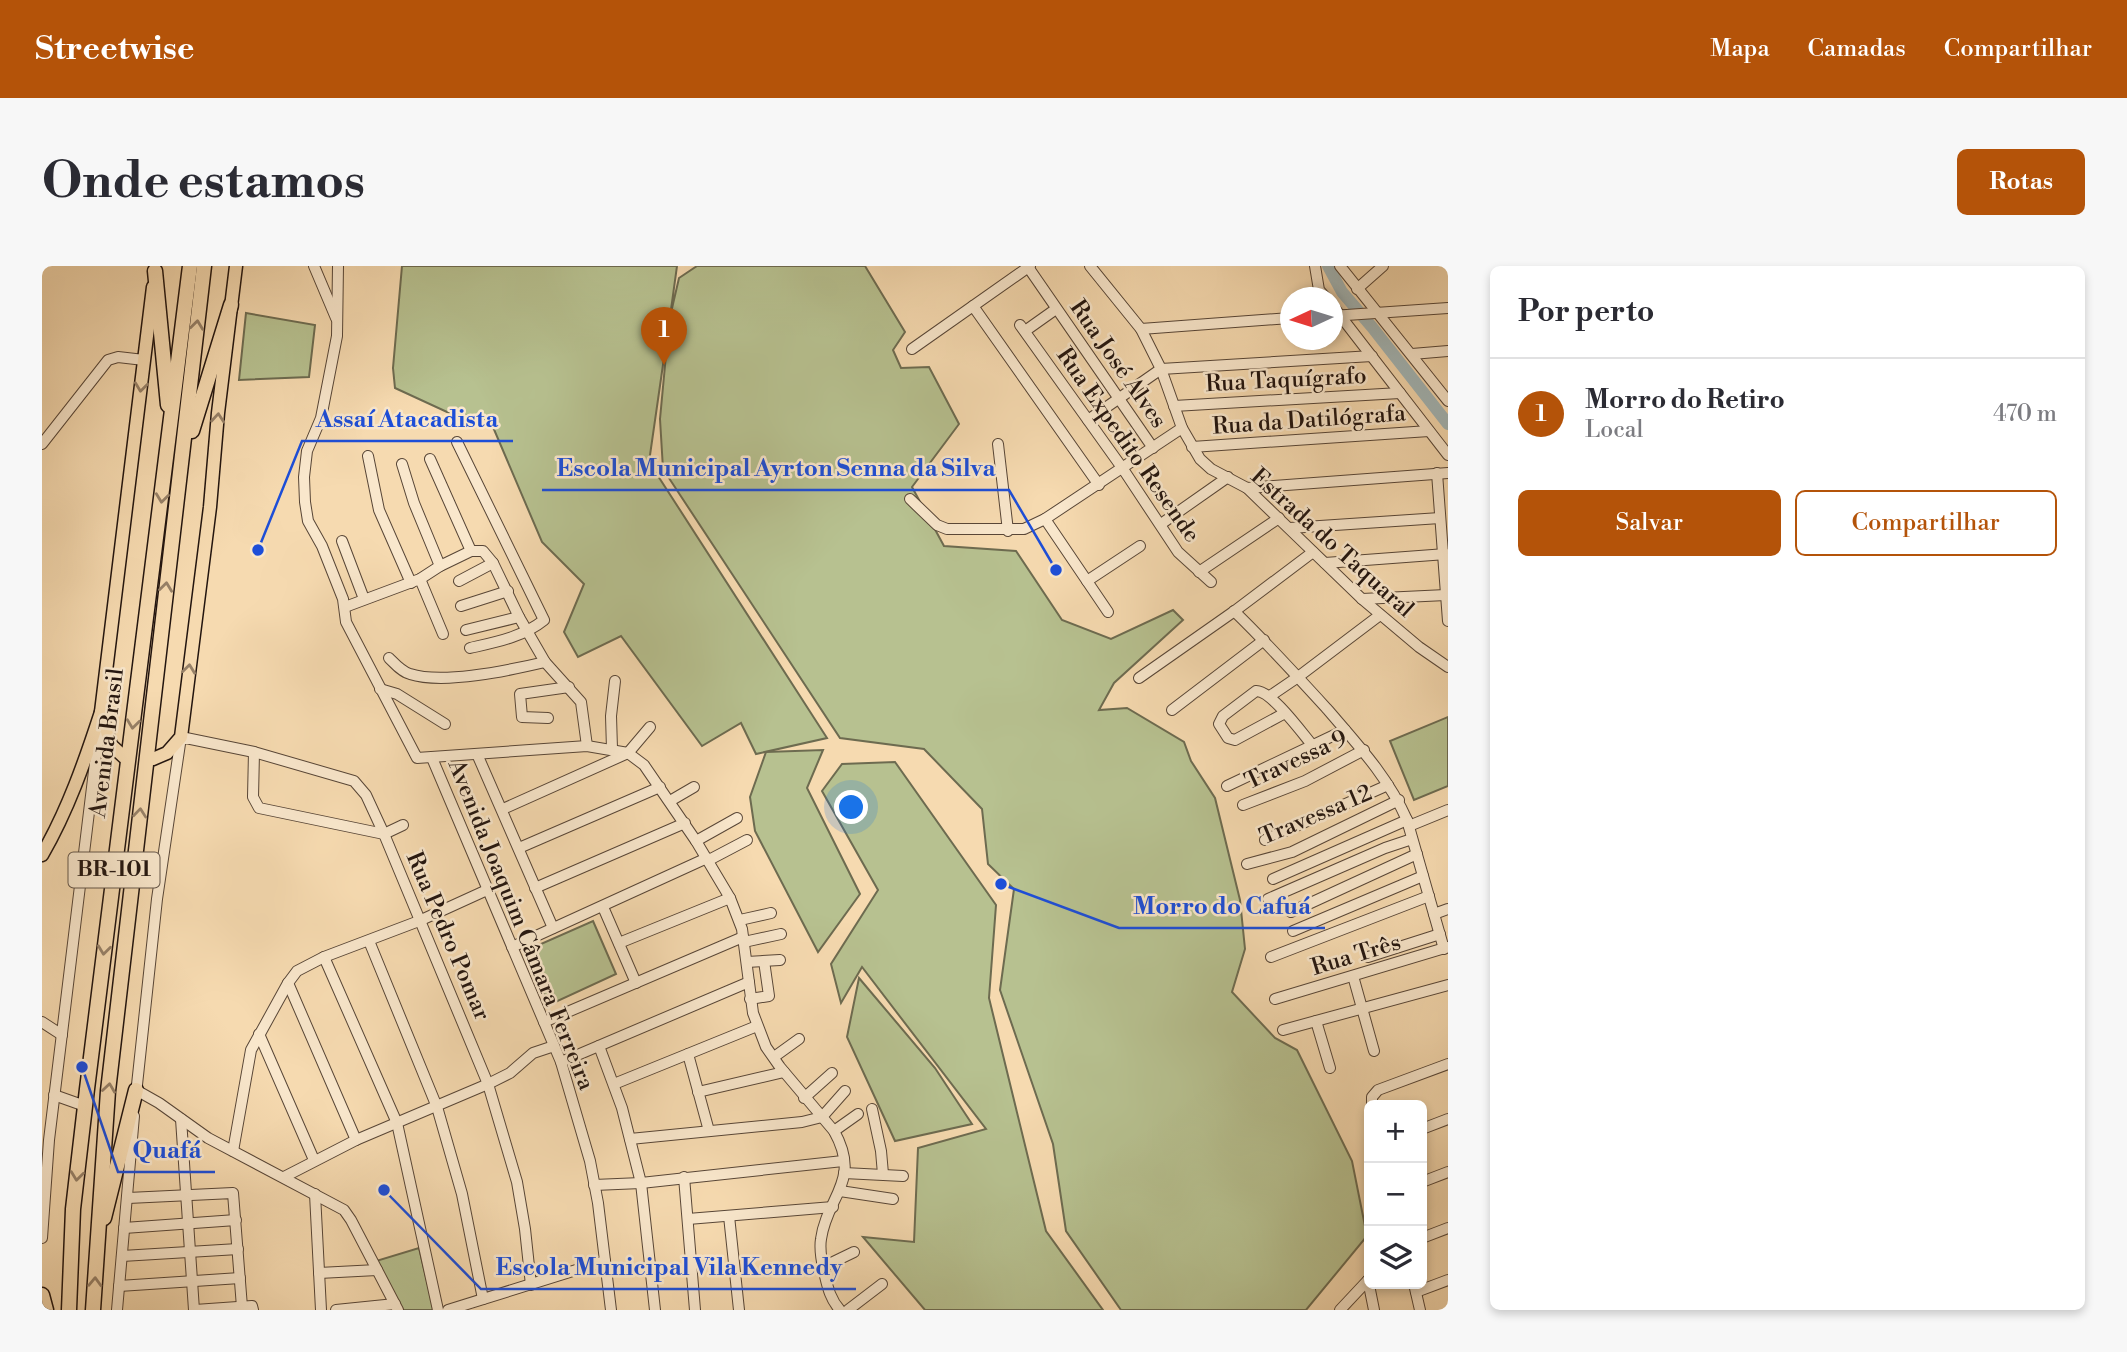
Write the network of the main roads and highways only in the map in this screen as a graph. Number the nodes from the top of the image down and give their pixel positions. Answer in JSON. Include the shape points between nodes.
{"nodes":[{"id":1,"x":190,"y":266,"type":"edge"},
{"id":2,"x":204,"y":266,"type":"edge"},
{"id":3,"x":236,"y":266,"type":"edge"},
{"id":4,"x":155,"y":268,"type":"edge"},
{"id":5,"x":231,"y":304,"type":"junction"},
{"id":6,"x":170,"y":431,"type":"junction"},
{"id":7,"x":181,"y":466,"type":"junction"},
{"id":8,"x":101,"y":712,"type":"junction"},
{"id":9,"x":153,"y":759,"type":"dead end"},
{"id":10,"x":84,"y":764,"type":"junction"},
{"id":11,"x":42,"y":855,"type":"edge"},
{"id":12,"x":136,"y":1090,"type":"road end"},
{"id":13,"x":96,"y":1254,"type":"junction"},
{"id":14,"x":42,"y":1295,"type":"edge"},
{"id":15,"x":46,"y":1310,"type":"edge"},
{"id":16,"x":69,"y":1310,"type":"edge"},
{"id":17,"x":93,"y":1310,"type":"edge"}],
"edges":[{"from":1,"to":6,"type":"highway","name":"Avenida Brasil","number":"BR-101"},
{"from":7,"to":2,"type":"highway","name":"Avenida Brasil","number":"BR-101","one_way":true},
{"from":3,"to":5,"type":"main road"},
{"from":4,"to":6,"type":"highway"},
{"from":4,"to":8,"type":"main road","name":"Avenida Brasil","one_way":true},
{"from":5,"to":7,"type":"highway"},
{"from":9,"to":5,"type":"main road","one_way":true,"via":[[181,737]]},
{"from":6,"to":16,"type":"highway","name":"Avenida Brasil","number":"BR-101","one_way":true,"via":[[73,1209]]},
{"from":13,"to":7,"type":"highway","name":"Avenida Brasil","number":"BR-101","one_way":true,"via":[[108,1091]]},
{"from":8,"to":10,"type":"main road"},
{"from":8,"to":10,"type":"main road","via":[[111,745],[122,756],[97,752]]},
{"from":10,"to":11,"type":"main road"},
{"from":12,"to":13,"type":"highway"},
{"from":17,"to":13,"type":"highway","name":"Avenida Brasil","number":"BR-101","one_way":true},
{"from":14,"to":15,"type":"highway"}]}
